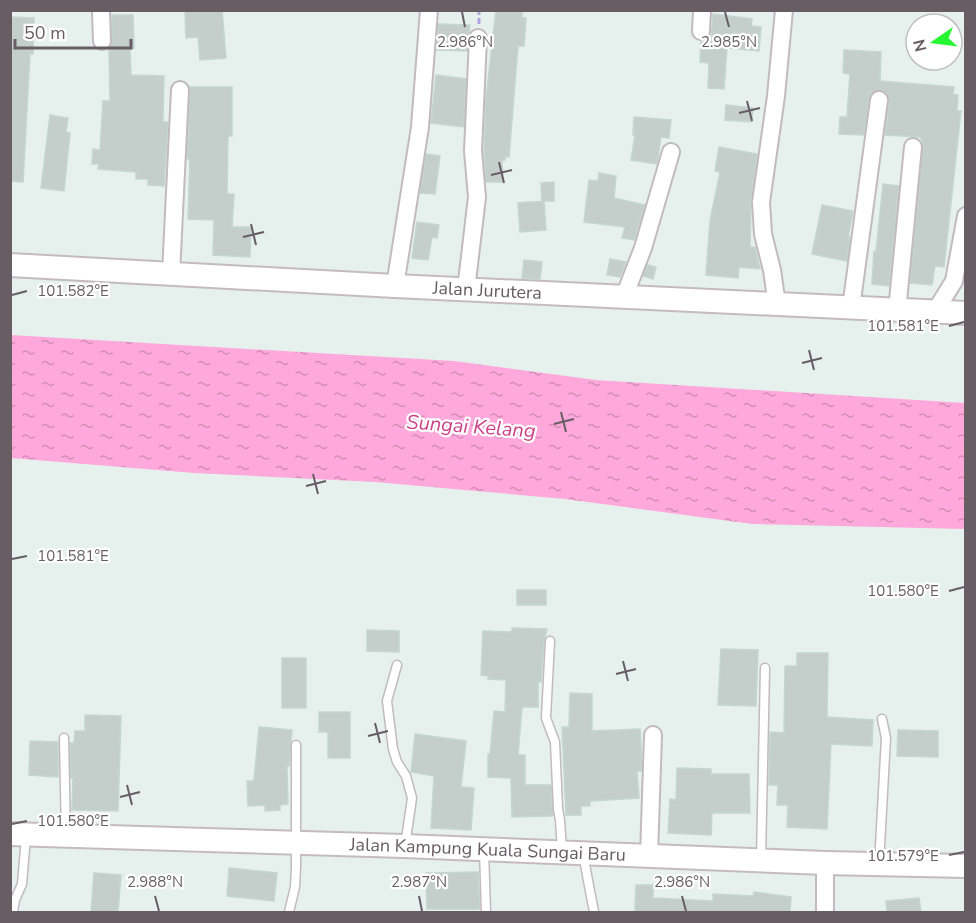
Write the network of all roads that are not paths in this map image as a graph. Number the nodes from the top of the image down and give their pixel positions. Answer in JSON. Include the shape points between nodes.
{"nodes":[{"id":1,"x":101,"y":10,"type":"edge"},
{"id":2,"x":429,"y":10,"type":"edge"},
{"id":3,"x":702,"y":10,"type":"edge"},
{"id":4,"x":784,"y":10,"type":"edge"},
{"id":5,"x":702,"y":31,"type":"dead end"},
{"id":6,"x":478,"y":38,"type":"dead end"},
{"id":7,"x":102,"y":41,"type":"dead end"},
{"id":8,"x":180,"y":90,"type":"dead end"},
{"id":9,"x":879,"y":100,"type":"dead end"},
{"id":10,"x":914,"y":147,"type":"dead end"},
{"id":11,"x":671,"y":152,"type":"dead end"},
{"id":12,"x":966,"y":216,"type":"edge"},
{"id":13,"x":10,"y":265,"type":"edge"},
{"id":14,"x":171,"y":274,"type":"junction"},
{"id":15,"x":395,"y":286,"type":"junction"},
{"id":16,"x":466,"y":290,"type":"junction"},
{"id":17,"x":624,"y":297,"type":"junction"},
{"id":18,"x":777,"y":305,"type":"junction"},
{"id":19,"x":851,"y":308,"type":"junction"},
{"id":20,"x":936,"y":310,"type":"junction"},
{"id":21,"x":897,"y":311,"type":"junction"},
{"id":22,"x":966,"y":313,"type":"edge"},
{"id":23,"x":550,"y":641,"type":"dead end"},
{"id":24,"x":397,"y":665,"type":"dead end"},
{"id":25,"x":765,"y":668,"type":"dead end"},
{"id":26,"x":882,"y":719,"type":"dead end"},
{"id":27,"x":653,"y":735,"type":"dead end"},
{"id":28,"x":64,"y":738,"type":"dead end"},
{"id":29,"x":296,"y":745,"type":"dead end"},
{"id":30,"x":18,"y":834,"type":"edge"},
{"id":31,"x":66,"y":835,"type":"junction"},
{"id":32,"x":296,"y":843,"type":"junction"},
{"id":33,"x":405,"y":846,"type":"junction"},
{"id":34,"x":484,"y":850,"type":"junction"},
{"id":35,"x":573,"y":853,"type":"junction"},
{"id":36,"x":649,"y":856,"type":"junction"},
{"id":37,"x":760,"y":860,"type":"junction"},
{"id":38,"x":825,"y":863,"type":"junction"},
{"id":39,"x":879,"y":864,"type":"junction"},
{"id":40,"x":966,"y":866,"type":"edge"},
{"id":41,"x":13,"y":912,"type":"edge"},
{"id":42,"x":290,"y":912,"type":"edge"},
{"id":43,"x":486,"y":912,"type":"edge"},
{"id":44,"x":594,"y":912,"type":"edge"},
{"id":45,"x":825,"y":912,"type":"edge"}],
"edges":[{"from":1,"to":7,"type":"street"},
{"from":2,"to":15,"type":"street","via":[[420,127]]},
{"from":3,"to":5,"type":"street"},
{"from":4,"to":18,"type":"street","via":[[761,202]]},
{"from":6,"to":16,"type":"street","via":[[473,151],[477,197]]},
{"from":8,"to":14,"type":"street"},
{"from":9,"to":19,"type":"street"},
{"from":10,"to":21,"type":"street"},
{"from":11,"to":17,"type":"street"},
{"from":12,"to":20,"type":"street","via":[[954,280]]},
{"from":13,"to":14,"type":"street","name":"Jalan Jurutera"},
{"from":14,"to":15,"type":"street","name":"Jalan Jurutera"},
{"from":15,"to":16,"type":"street","name":"Jalan Jurutera"},
{"from":16,"to":17,"type":"street","name":"Jalan Jurutera"},
{"from":17,"to":18,"type":"street","name":"Jalan Jurutera"},
{"from":18,"to":19,"type":"street","name":"Jalan Jurutera"},
{"from":19,"to":21,"type":"street","name":"Jalan Jurutera"},
{"from":20,"to":21,"type":"street","name":"Jalan Jurutera"},
{"from":20,"to":22,"type":"street","name":"Jalan Jurutera"},
{"from":23,"to":35,"type":"lane","via":[[546,718],[555,742],[560,820]]},
{"from":24,"to":33,"type":"lane","via":[[387,701],[393,749],[412,798]]},
{"from":25,"to":37,"type":"lane"},
{"from":26,"to":39,"type":"lane","via":[[886,738]]},
{"from":27,"to":36,"type":"street"},
{"from":28,"to":31,"type":"lane"},
{"from":29,"to":32,"type":"lane"},
{"from":30,"to":31,"type":"street","name":"Jalan Kampung Kuala Sungai Baru"},
{"from":30,"to":41,"type":"lane","via":[[22,884]]},
{"from":31,"to":32,"type":"street","name":"Jalan Kampung Kuala Sungai Baru"},
{"from":32,"to":33,"type":"street","name":"Jalan Kampung Kuala Sungai Baru"},
{"from":32,"to":42,"type":"lane"},
{"from":33,"to":34,"type":"street","name":"Jalan Kampung Kuala Sungai Baru"},
{"from":34,"to":35,"type":"street","name":"Jalan Kampung Kuala Sungai Baru"},
{"from":34,"to":43,"type":"lane"},
{"from":35,"to":36,"type":"street","name":"Jalan Kampung Kuala Sungai Baru"},
{"from":35,"to":44,"type":"lane"},
{"from":36,"to":37,"type":"street","name":"Jalan Kampung Kuala Sungai Baru"},
{"from":37,"to":38,"type":"street","name":"Jalan Kampung Kuala Sungai Baru"},
{"from":38,"to":39,"type":"street","name":"Jalan Kampung Kuala Sungai Baru"},
{"from":38,"to":45,"type":"street"},
{"from":39,"to":40,"type":"street","name":"Jalan Kampung Kuala Sungai Baru"}]}
